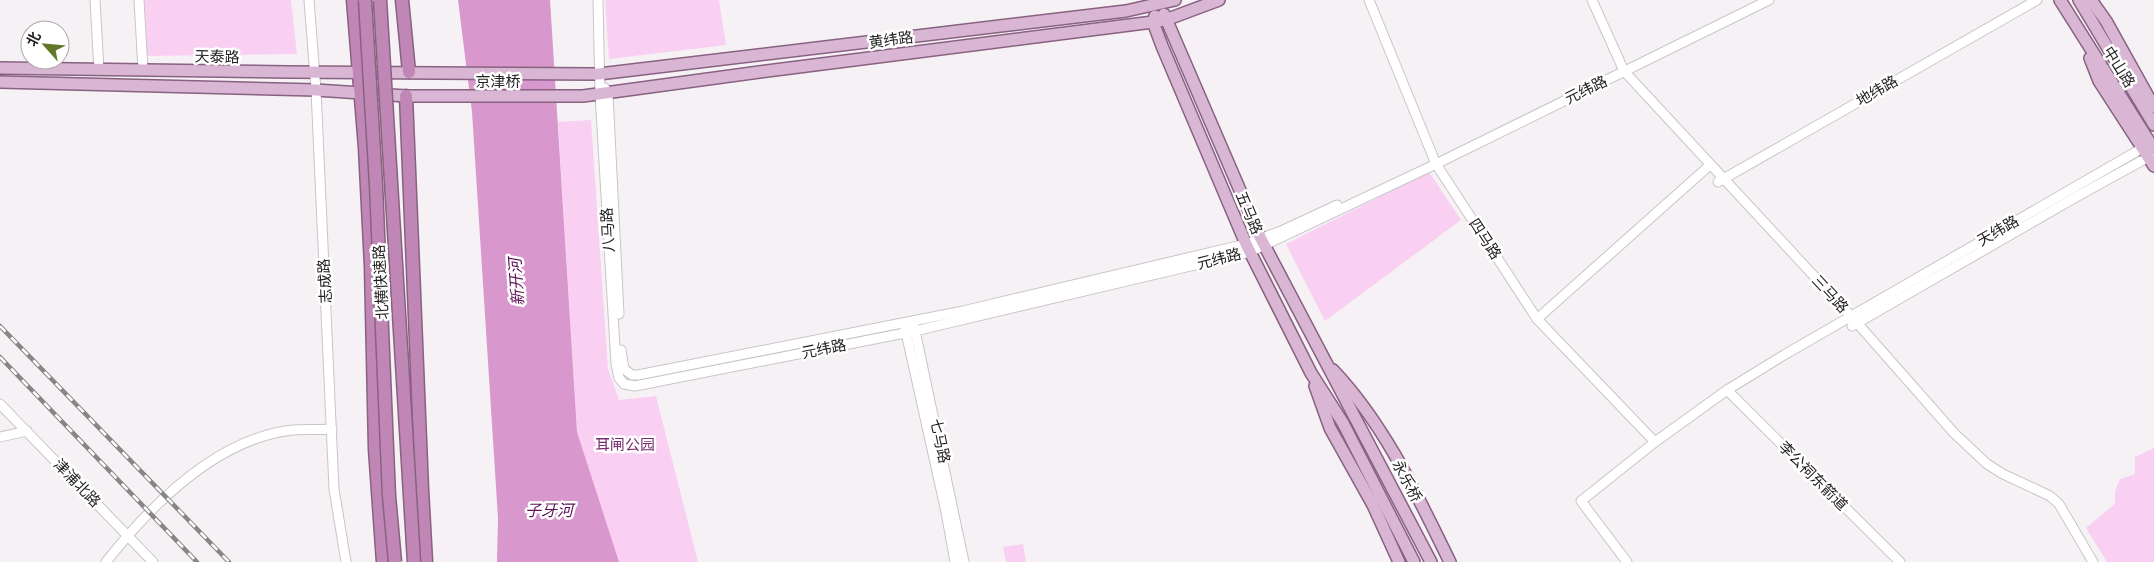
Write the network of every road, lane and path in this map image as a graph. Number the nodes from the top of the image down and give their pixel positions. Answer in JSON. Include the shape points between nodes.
{"nodes":[{"id":1,"x":95,"y":0,"type":"edge"},
{"id":2,"x":139,"y":0,"type":"edge"},
{"id":3,"x":309,"y":0,"type":"edge"},
{"id":4,"x":353,"y":0,"type":"edge"},
{"id":5,"x":365,"y":0,"type":"edge"},
{"id":6,"x":380,"y":0,"type":"edge"},
{"id":7,"x":402,"y":0,"type":"edge"},
{"id":8,"x":598,"y":0,"type":"edge"},
{"id":9,"x":1175,"y":0,"type":"edge"},
{"id":10,"x":1218,"y":0,"type":"edge"},
{"id":11,"x":1369,"y":0,"type":"edge"},
{"id":12,"x":1588,"y":0,"type":"edge"},
{"id":13,"x":1592,"y":0,"type":"edge"},
{"id":14,"x":1760,"y":0,"type":"edge"},
{"id":15,"x":1769,"y":0,"type":"edge"},
{"id":16,"x":2036,"y":0,"type":"edge"},
{"id":17,"x":2060,"y":0,"type":"edge"},
{"id":18,"x":2079,"y":0,"type":"edge"},
{"id":19,"x":2091,"y":0,"type":"edge"},
{"id":20,"x":1156,"y":3,"type":"edge"},
{"id":21,"x":1168,"y":19,"type":"junction"},
{"id":22,"x":1153,"y":22,"type":"junction"},
{"id":23,"x":2084,"y":40,"type":"junction"},
{"id":24,"x":0,"y":68,"type":"edge"},
{"id":25,"x":1621,"y":69,"type":"junction"},
{"id":26,"x":99,"y":70,"type":"junction"},
{"id":27,"x":142,"y":70,"type":"junction"},
{"id":28,"x":315,"y":72,"type":"junction"},
{"id":29,"x":357,"y":72,"type":"junction"},
{"id":30,"x":409,"y":72,"type":"junction"},
{"id":31,"x":434,"y":73,"type":"joint"},
{"id":32,"x":599,"y":74,"type":"junction"},
{"id":33,"x":564,"y":75,"type":"joint"},
{"id":34,"x":0,"y":82,"type":"edge"},
{"id":35,"x":316,"y":90,"type":"junction"},
{"id":36,"x":359,"y":93,"type":"junction"},
{"id":37,"x":604,"y":94,"type":"junction"},
{"id":38,"x":406,"y":96,"type":"junction"},
{"id":39,"x":432,"y":96,"type":"joint"},
{"id":40,"x":564,"y":97,"type":"joint"},
{"id":41,"x":2153,"y":119,"type":"edge"},
{"id":42,"x":2151,"y":152,"type":"edge"},
{"id":43,"x":1435,"y":162,"type":"junction"},
{"id":44,"x":1708,"y":167,"type":"junction"},
{"id":45,"x":1721,"y":181,"type":"junction"},
{"id":46,"x":1263,"y":242,"type":"junction"},
{"id":47,"x":1248,"y":248,"type":"junction"},
{"id":48,"x":1537,"y":319,"type":"junction"},
{"id":49,"x":1852,"y":321,"type":"junction"},
{"id":50,"x":908,"y":322,"type":"junction"},
{"id":51,"x":910,"y":332,"type":"junction"},
{"id":52,"x":1326,"y":363,"type":"junction"},
{"id":53,"x":627,"y":372,"type":"joint"},
{"id":54,"x":1311,"y":372,"type":"junction"},
{"id":55,"x":624,"y":384,"type":"joint"},
{"id":56,"x":1727,"y":390,"type":"junction"},
{"id":57,"x":0,"y":404,"type":"edge"},
{"id":58,"x":1354,"y":415,"type":"joint"},
{"id":59,"x":1343,"y":423,"type":"joint"},
{"id":60,"x":332,"y":429,"type":"junction"},
{"id":61,"x":27,"y":431,"type":"junction"},
{"id":62,"x":0,"y":437,"type":"edge"},
{"id":63,"x":1655,"y":442,"type":"junction"},
{"id":64,"x":128,"y":535,"type":"junction"},
{"id":65,"x":106,"y":562,"type":"edge"},
{"id":66,"x":153,"y":562,"type":"edge"},
{"id":67,"x":346,"y":562,"type":"edge"},
{"id":68,"x":383,"y":562,"type":"edge"},
{"id":69,"x":395,"y":562,"type":"edge"},
{"id":70,"x":414,"y":562,"type":"edge"},
{"id":71,"x":426,"y":562,"type":"edge"},
{"id":72,"x":955,"y":562,"type":"edge"},
{"id":73,"x":964,"y":562,"type":"edge"},
{"id":74,"x":1399,"y":562,"type":"edge"},
{"id":75,"x":1414,"y":562,"type":"edge"},
{"id":76,"x":1431,"y":562,"type":"edge"},
{"id":77,"x":1450,"y":562,"type":"edge"},
{"id":78,"x":1627,"y":562,"type":"edge"},
{"id":79,"x":1900,"y":562,"type":"edge"},
{"id":80,"x":2087,"y":562,"type":"edge"},
{"id":81,"x":2093,"y":562,"type":"edge"}],
"edges":[{"from":1,"to":26,"type":"street"},
{"from":2,"to":27,"type":"street"},
{"from":3,"to":28,"type":"street","name":"志成路"},
{"from":4,"to":29,"type":"highway"},
{"from":5,"to":69,"type":"highway","name":"北横快速路","bridge":true},
{"from":6,"to":70,"type":"highway","name":"北横快速路","bridge":true},
{"from":7,"to":30,"type":"highway"},
{"from":8,"to":32,"type":"street","name":"八马路"},
{"from":9,"to":20,"type":"main road","name":"黄纬路"},
{"from":10,"to":21,"type":"main road","name":"黄纬路"},
{"from":11,"to":43,"type":"street","name":"四马路"},
{"from":12,"to":25,"type":"street","name":"三马路","via":[[1613,59]]},
{"from":13,"to":25,"type":"street","name":"三马路"},
{"from":14,"to":25,"type":"street","name":"元纬路"},
{"from":15,"to":25,"type":"street","name":"元纬路","via":[[1634,66]]},
{"from":16,"to":45,"type":"street","name":"地纬路"},
{"from":17,"to":23,"type":"main road","name":"中山路"},
{"from":18,"to":41,"type":"main road","name":"中山路"},
{"from":19,"to":41,"type":"main road","via":[[2106,21]]},
{"from":20,"to":21,"type":"main road","name":"五马路"},
{"from":20,"to":22,"type":"main road"},
{"from":20,"to":32,"type":"main road","name":"黄纬路","via":[[1126,11]]},
{"from":21,"to":22,"type":"main road","name":"黄纬路"},
{"from":21,"to":46,"type":"main road","name":"五马路"},
{"from":22,"to":37,"type":"main road","name":"黄纬路","via":[[767,70]]},
{"from":22,"to":47,"type":"main road","name":"五马路"},
{"from":23,"to":42,"type":"main road","name":"中山路"},
{"from":23,"to":42,"type":"main road","via":[[2099,81]]},
{"from":24,"to":26,"type":"main road","name":"天泰路"},
{"from":25,"to":43,"type":"street","name":"元纬路"},
{"from":25,"to":44,"type":"street","name":"三马路"},
{"from":26,"to":27,"type":"main road","name":"天泰路"},
{"from":27,"to":28,"type":"main road","name":"天泰路"},
{"from":28,"to":29,"type":"main road","name":"天泰路"},
{"from":28,"to":35,"type":"street","name":"志成路"},
{"from":29,"to":30,"type":"main road","name":"天泰路"},
{"from":29,"to":36,"type":"highway"},
{"from":30,"to":31,"type":"main road","name":"天泰路"},
{"from":31,"to":33,"type":"main road","name":"京津桥"},
{"from":32,"to":33,"type":"main road","name":"黄纬路"},
{"from":32,"to":37,"type":"street","name":"八马路"},
{"from":34,"to":35,"type":"main road","name":"天泰路"},
{"from":35,"to":36,"type":"main road","name":"天泰路"},
{"from":35,"to":60,"type":"street","name":"志成路"},
{"from":36,"to":38,"type":"main road","name":"天泰路"},
{"from":36,"to":68,"type":"highway","via":[[372,266],[375,449]]},
{"from":37,"to":40,"type":"main road","name":"黄纬路"},
{"from":37,"to":53,"type":"street","name":"八马路","via":[[621,356]]},
{"from":37,"to":55,"type":"street","name":"八马路","via":[[616,364]]},
{"from":38,"to":39,"type":"main road","name":"天泰路"},
{"from":38,"to":71,"type":"highway"},
{"from":39,"to":40,"type":"main road","name":"京津桥"},
{"from":42,"to":49,"type":"street","name":"天纬路"},
{"from":43,"to":46,"type":"street","name":"元纬路"},
{"from":43,"to":48,"type":"street","name":"四马路"},
{"from":44,"to":45,"type":"street","name":"三马路"},
{"from":44,"to":48,"type":"street"},
{"from":45,"to":49,"type":"street","name":"三马路"},
{"from":46,"to":47,"type":"street","name":"元纬路"},
{"from":46,"to":52,"type":"main road","name":"五马路"},
{"from":47,"to":50,"type":"street","name":"元纬路"},
{"from":47,"to":51,"type":"street","name":"元纬路"},
{"from":47,"to":54,"type":"main road","name":"五马路"},
{"from":48,"to":63,"type":"street","name":"四马路"},
{"from":49,"to":56,"type":"street","name":"天纬路"},
{"from":49,"to":80,"type":"street","name":"三马路","via":[[1949,434],[1982,465],[2003,479],[2048,499],[2055,506]]},
{"from":49,"to":81,"type":"street","name":"三马路","via":[[1954,433],[1982,459],[2059,504]]},
{"from":50,"to":51,"type":"street","name":"七马路"},
{"from":50,"to":53,"type":"street","name":"元纬路","via":[[638,375]]},
{"from":51,"to":55,"type":"street","name":"元纬路","via":[[642,385]]},
{"from":51,"to":72,"type":"street","name":"七马路"},
{"from":51,"to":73,"type":"street","name":"七马路","via":[[945,467]]},
{"from":52,"to":58,"type":"main road","name":"五马路"},
{"from":52,"to":77,"type":"main road","via":[[1359,399],[1382,434]]},
{"from":54,"to":59,"type":"main road","name":"五马路"},
{"from":54,"to":74,"type":"main road","via":[[1330,428],[1373,505]]},
{"from":56,"to":63,"type":"street","name":"天纬路"},
{"from":56,"to":79,"type":"street","name":"李公祠东箭道"},
{"from":57,"to":61,"type":"street","name":"津浦北路"},
{"from":58,"to":76,"type":"main road","name":"永乐桥"},
{"from":59,"to":75,"type":"main road","name":"永乐桥"},
{"from":60,"to":64,"type":"street","via":[[292,430],[259,438],[225,452],[186,479]]},
{"from":60,"to":67,"type":"street","name":"志成路","via":[[334,489]]},
{"from":61,"to":62,"type":"street"},
{"from":61,"to":64,"type":"street","name":"津浦北路"},
{"from":63,"to":78,"type":"street","name":"天纬路","via":[[1582,501]]},
{"from":64,"to":65,"type":"street"},
{"from":64,"to":66,"type":"street","name":"津浦北路"}]}
